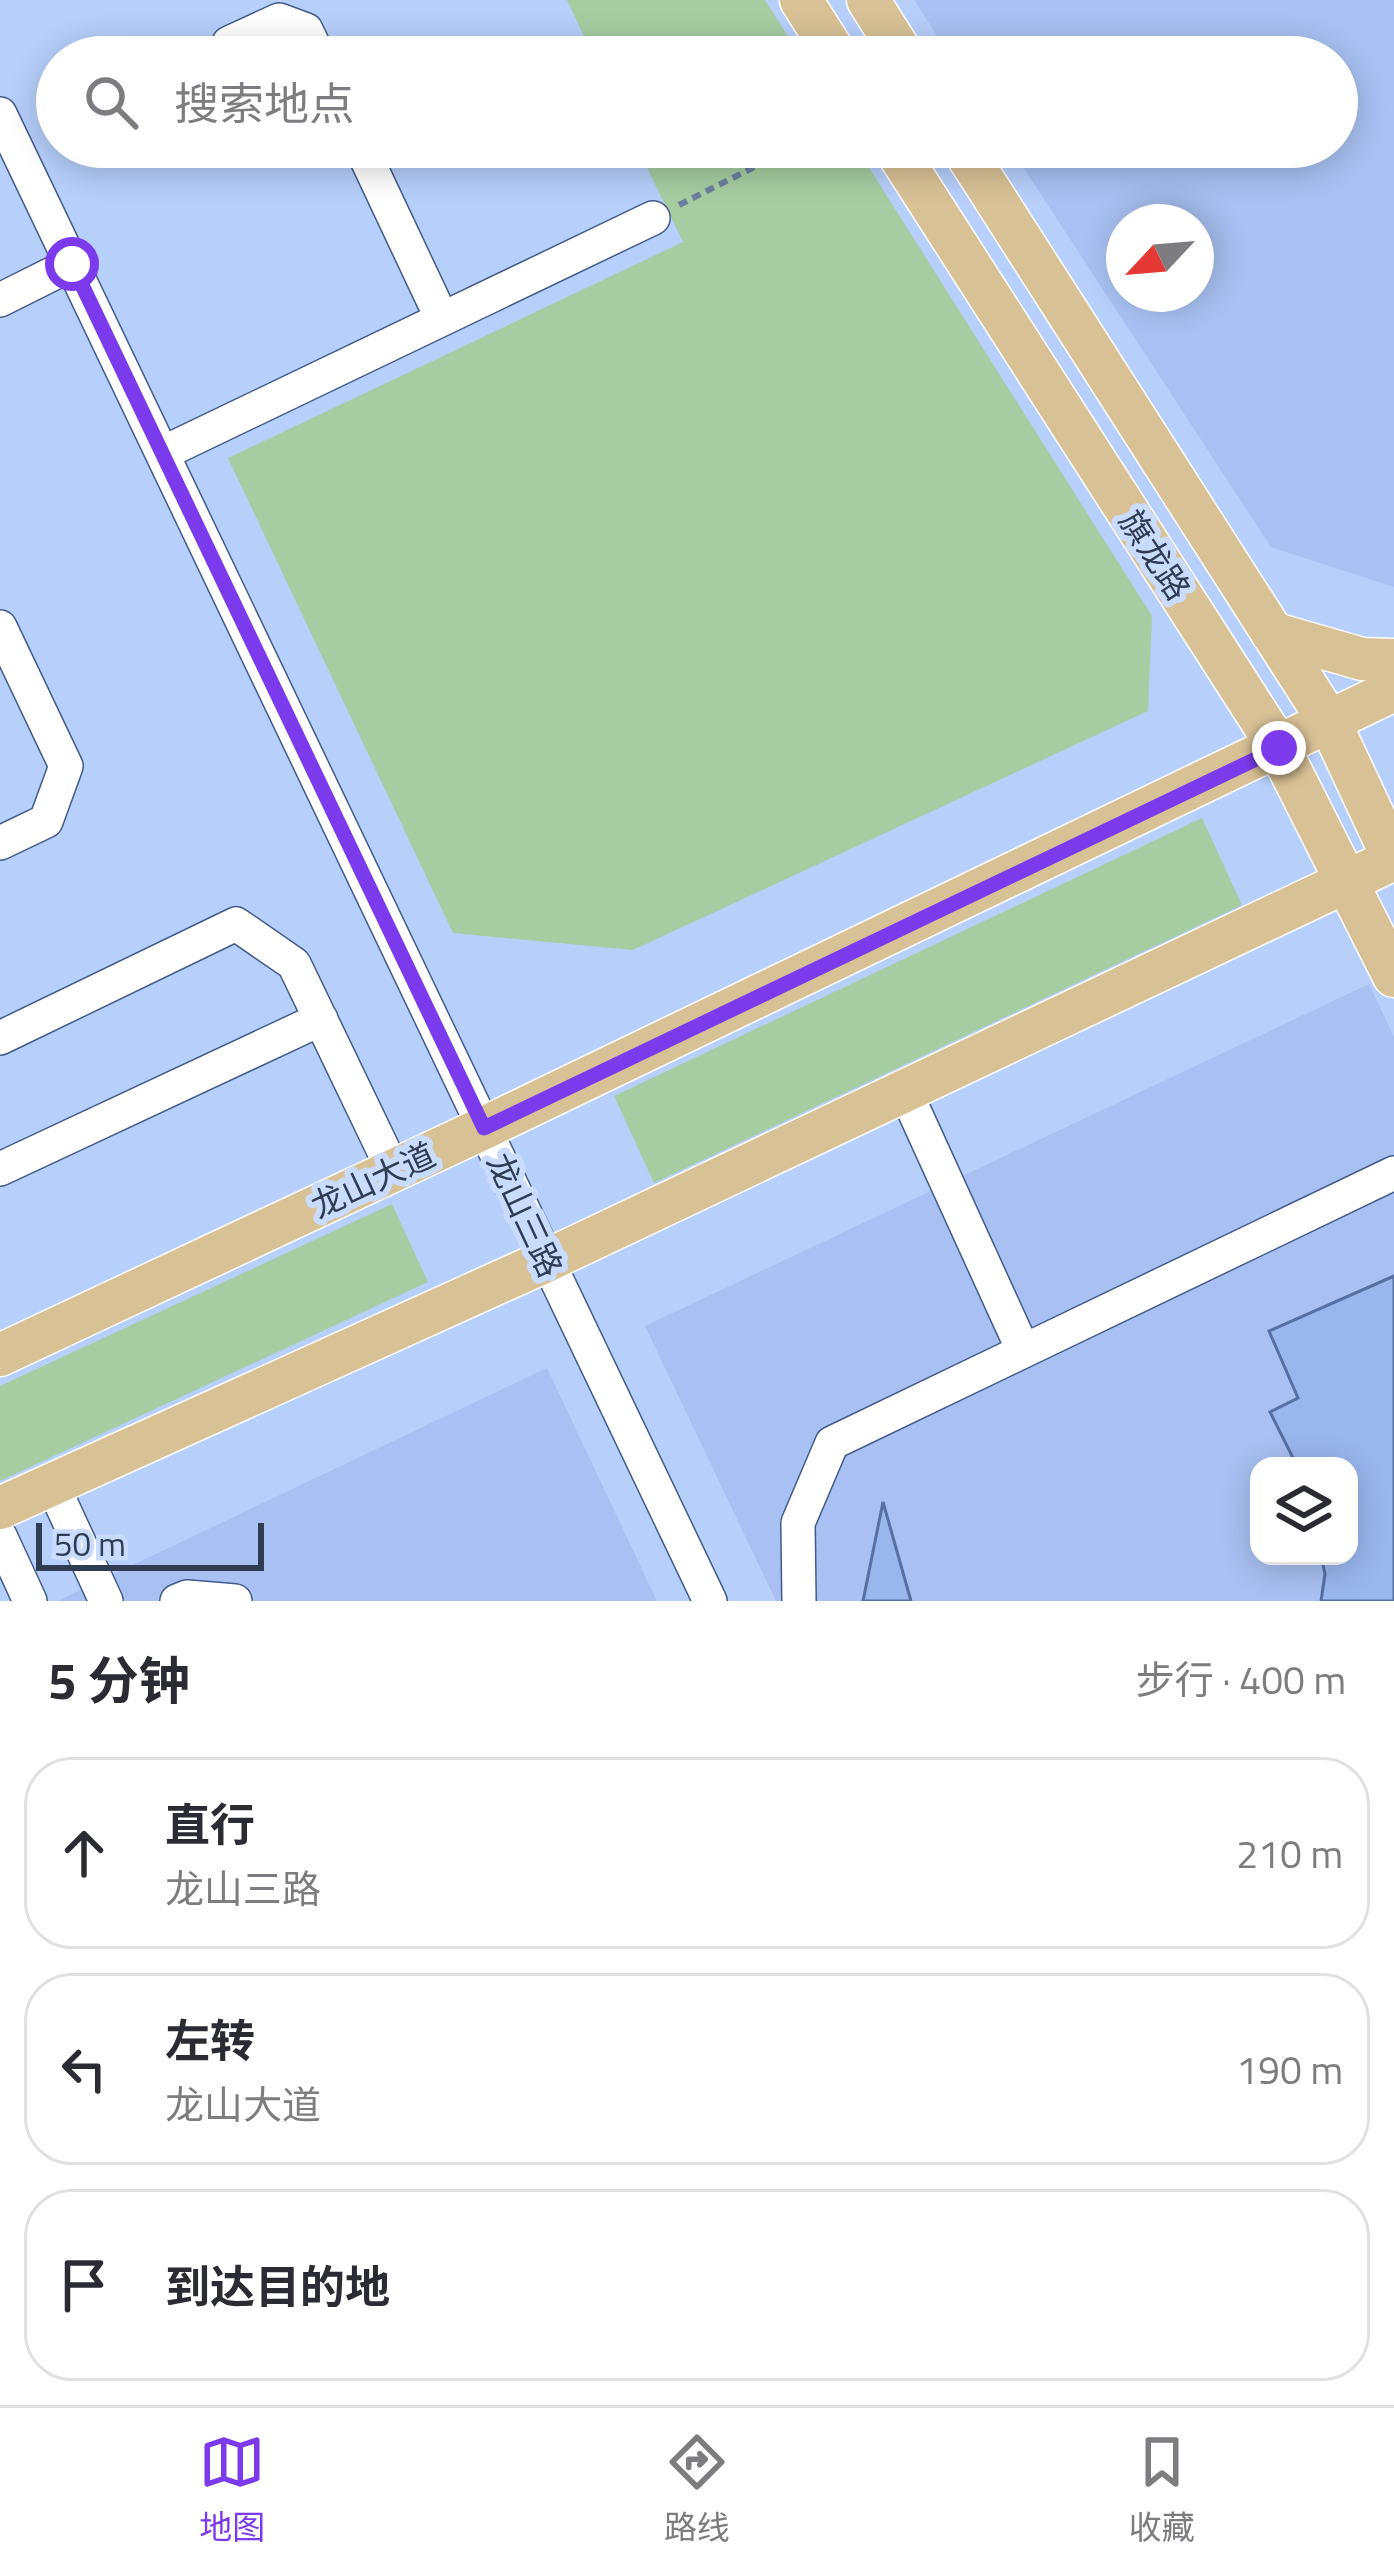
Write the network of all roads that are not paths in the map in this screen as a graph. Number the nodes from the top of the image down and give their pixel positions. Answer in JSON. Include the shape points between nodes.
{"nodes":[{"id":1,"x":800,"y":0,"type":"edge"},
{"id":2,"x":868,"y":0,"type":"edge"},
{"id":3,"x":244,"y":36,"type":"edge"},
{"id":4,"x":309,"y":36,"type":"edge"},
{"id":5,"x":823,"y":36,"type":"edge"},
{"id":6,"x":891,"y":36,"type":"edge"},
{"id":7,"x":0,"y":114,"type":"edge"},
{"id":8,"x":371,"y":168,"type":"edge"},
{"id":9,"x":908,"y":168,"type":"edge"},
{"id":10,"x":975,"y":168,"type":"edge"},
{"id":11,"x":653,"y":218,"type":"road end"},
{"id":12,"x":72,"y":264,"type":"junction"},
{"id":13,"x":0,"y":299,"type":"edge"},
{"id":14,"x":442,"y":320,"type":"junction"},
{"id":15,"x":163,"y":453,"type":"junction"},
{"id":16,"x":0,"y":627,"type":"edge"},
{"id":17,"x":1272,"y":633,"type":"junction"},
{"id":18,"x":1394,"y":659,"type":"edge"},
{"id":19,"x":1394,"y":690,"type":"edge"},
{"id":20,"x":1330,"y":723,"type":"junction"},
{"id":21,"x":1279,"y":748,"type":"junction"},
{"id":22,"x":0,"y":843,"type":"edge"},
{"id":23,"x":1394,"y":859,"type":"edge"},
{"id":24,"x":1348,"y":881,"type":"junction"},
{"id":25,"x":1394,"y":976,"type":"edge"},
{"id":26,"x":321,"y":1019,"type":"junction"},
{"id":27,"x":0,"y":1038,"type":"edge"},
{"id":28,"x":906,"y":1093,"type":"junction"},
{"id":29,"x":484,"y":1128,"type":"junction"},
{"id":30,"x":0,"y":1169,"type":"edge"},
{"id":31,"x":393,"y":1170,"type":"junction"},
{"id":32,"x":1394,"y":1173,"type":"edge"},
{"id":33,"x":546,"y":1261,"type":"junction"},
{"id":34,"x":1023,"y":1350,"type":"junction"},
{"id":35,"x":0,"y":1355,"type":"edge"},
{"id":36,"x":52,"y":1484,"type":"junction"},
{"id":37,"x":0,"y":1508,"type":"edge"},
{"id":38,"x":0,"y":1536,"type":"edge"},
{"id":39,"x":30,"y":1601,"type":"edge"},
{"id":40,"x":106,"y":1601,"type":"edge"},
{"id":41,"x":177,"y":1601,"type":"edge"},
{"id":42,"x":236,"y":1601,"type":"edge"},
{"id":43,"x":710,"y":1601,"type":"edge"},
{"id":44,"x":800,"y":1601,"type":"edge"}],
"edges":[{"from":1,"to":5,"type":"main road"},
{"from":2,"to":6,"type":"main road"},
{"from":3,"to":4,"type":"street","via":[[278,20]]},
{"from":7,"to":12,"type":"street","name":"龙山三路"},
{"from":8,"to":14,"type":"street"},
{"from":9,"to":21,"type":"main road","name":"旗龙路"},
{"from":10,"to":17,"type":"main road"},
{"from":11,"to":14,"type":"street"},
{"from":12,"to":13,"type":"street"},
{"from":12,"to":15,"type":"street","name":"龙山三路"},
{"from":14,"to":15,"type":"street"},
{"from":15,"to":29,"type":"street","name":"龙山三路"},
{"from":16,"to":22,"type":"street","via":[[66,766],[46,821]]},
{"from":17,"to":18,"type":"main road","via":[[1362,659]]},
{"from":17,"to":20,"type":"main road"},
{"from":19,"to":20,"type":"main road","name":"龙山大道"},
{"from":20,"to":21,"type":"main road","name":"龙山大道"},
{"from":20,"to":23,"type":"main road"},
{"from":21,"to":24,"type":"main road","name":"旗龙路"},
{"from":21,"to":29,"type":"main road","name":"龙山大道"},
{"from":23,"to":24,"type":"main road"},
{"from":24,"to":25,"type":"main road","name":"旗龙路"},
{"from":24,"to":28,"type":"main road"},
{"from":26,"to":27,"type":"street","via":[[294,964],[236,924]]},
{"from":26,"to":30,"type":"street"},
{"from":26,"to":31,"type":"street"},
{"from":28,"to":33,"type":"main road"},
{"from":28,"to":34,"type":"street"},
{"from":29,"to":31,"type":"main road","name":"龙山大道"},
{"from":29,"to":33,"type":"street","name":"龙山三路"},
{"from":31,"to":35,"type":"main road","name":"龙山大道"},
{"from":32,"to":34,"type":"street"},
{"from":33,"to":36,"type":"main road"},
{"from":33,"to":43,"type":"street","name":"龙山三路"},
{"from":34,"to":44,"type":"street","via":[[832,1443],[798,1523]]},
{"from":36,"to":37,"type":"main road"},
{"from":36,"to":40,"type":"street"},
{"from":38,"to":39,"type":"street"},
{"from":41,"to":42,"type":"street"}]}
